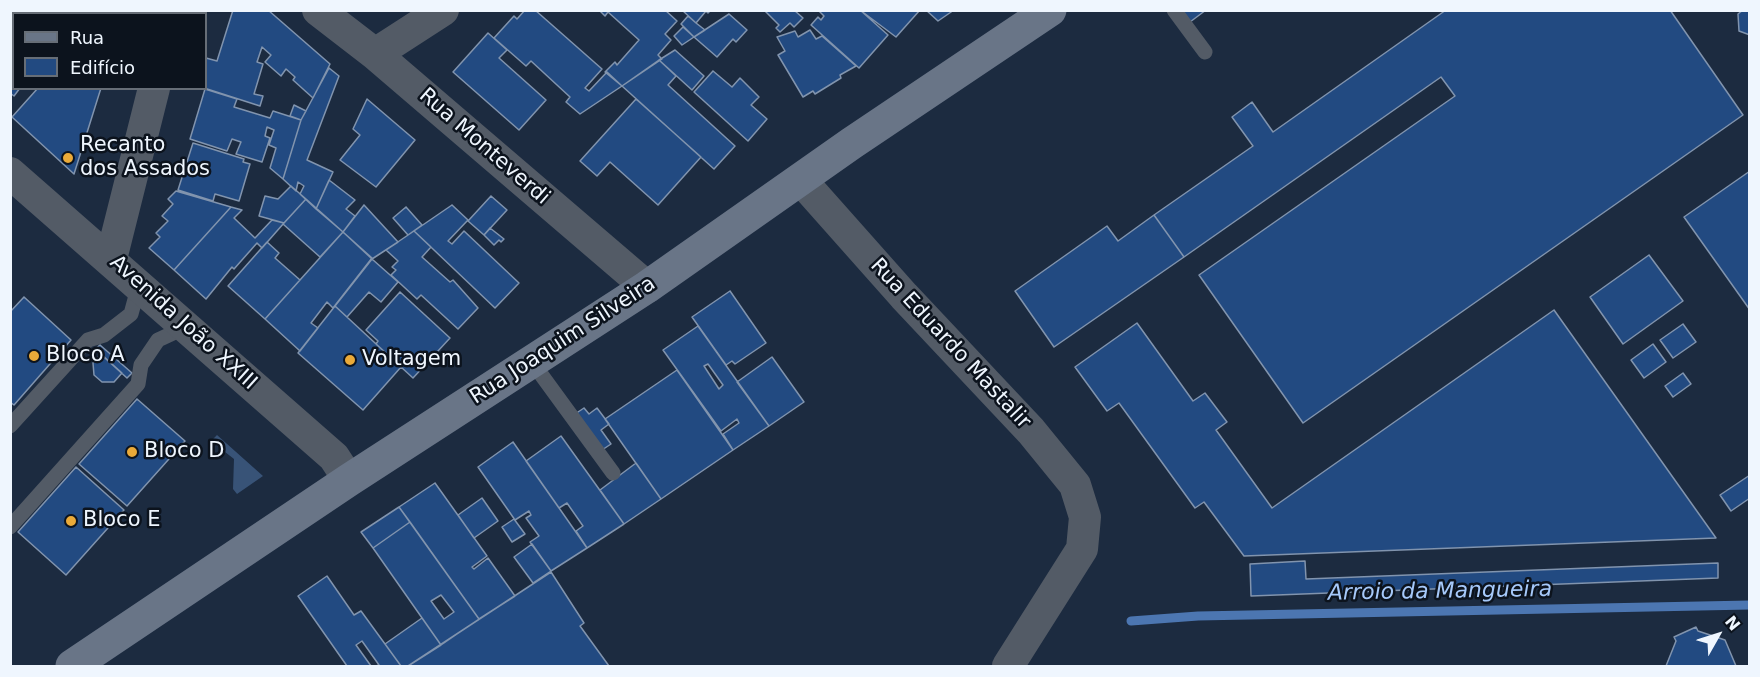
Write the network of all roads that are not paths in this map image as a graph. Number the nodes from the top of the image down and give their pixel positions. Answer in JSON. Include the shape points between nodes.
{"nodes":[{"id":1,"x":318,"y":10,"type":"edge"},
{"id":2,"x":443,"y":10,"type":"edge"},
{"id":3,"x":1050,"y":10,"type":"edge"},
{"id":4,"x":1174,"y":10,"type":"edge"},
{"id":5,"x":1205,"y":52,"type":"dead end"},
{"id":6,"x":375,"y":54,"type":"junction"},
{"id":7,"x":153,"y":90,"type":"edge"},
{"id":8,"x":10,"y":173,"type":"edge"},
{"id":9,"x":801,"y":180,"type":"junction"},
{"id":10,"x":111,"y":259,"type":"junction"},
{"id":11,"x":135,"y":281,"type":"junction"},
{"id":12,"x":647,"y":287,"type":"junction"},
{"id":13,"x":171,"y":313,"type":"junction"},
{"id":14,"x":131,"y":314,"type":"junction"},
{"id":15,"x":158,"y":340,"type":"junction"},
{"id":16,"x":532,"y":362,"type":"junction"},
{"id":17,"x":10,"y":426,"type":"edge"},
{"id":18,"x":613,"y":473,"type":"dead end"},
{"id":19,"x":349,"y":480,"type":"junction"},
{"id":20,"x":10,"y":527,"type":"edge"},
{"id":21,"x":72,"y":666,"type":"edge"},
{"id":22,"x":1008,"y":666,"type":"edge"}],
"edges":[{"from":1,"to":6,"type":"street","name":"Rua Monteverdi"},
{"from":2,"to":6,"type":"street"},
{"from":3,"to":9,"type":"street","name":"Rua Joaquim Silveira"},
{"from":4,"to":5,"type":"lane"},
{"from":6,"to":12,"type":"street","name":"Rua Monteverdi"},
{"from":7,"to":10,"type":"street"},
{"from":8,"to":10,"type":"street","name":"Avenida João XXIII"},
{"from":9,"to":12,"type":"street","name":"Rua Joaquim Silveira"},
{"from":9,"to":22,"type":"street","name":"Rua Eduardo Mastalir","via":[[1031,431],[1075,485],[1084,517],[1082,549]]},
{"from":10,"to":11,"type":"street","name":"Avenida João XXIII"},
{"from":11,"to":13,"type":"street","name":"Avenida João XXIII"},
{"from":11,"to":14,"type":"lane","via":[[137,292]]},
{"from":12,"to":16,"type":"street","name":"Rua Joaquim Silveira"},
{"from":13,"to":14,"type":"lane","via":[[145,307]]},
{"from":13,"to":15,"type":"lane"},
{"from":13,"to":15,"type":"lane"},
{"from":13,"to":19,"type":"street","name":"Avenida João XXIII","via":[[334,457]]},
{"from":14,"to":17,"type":"lane","via":[[104,336],[88,340]]},
{"from":15,"to":20,"type":"lane","via":[[141,365],[138,384]]},
{"from":16,"to":18,"type":"lane"},
{"from":16,"to":19,"type":"street","name":"Rua Joaquim Silveira"},
{"from":19,"to":21,"type":"street","name":"Rua Joaquim Silveira"}]}
